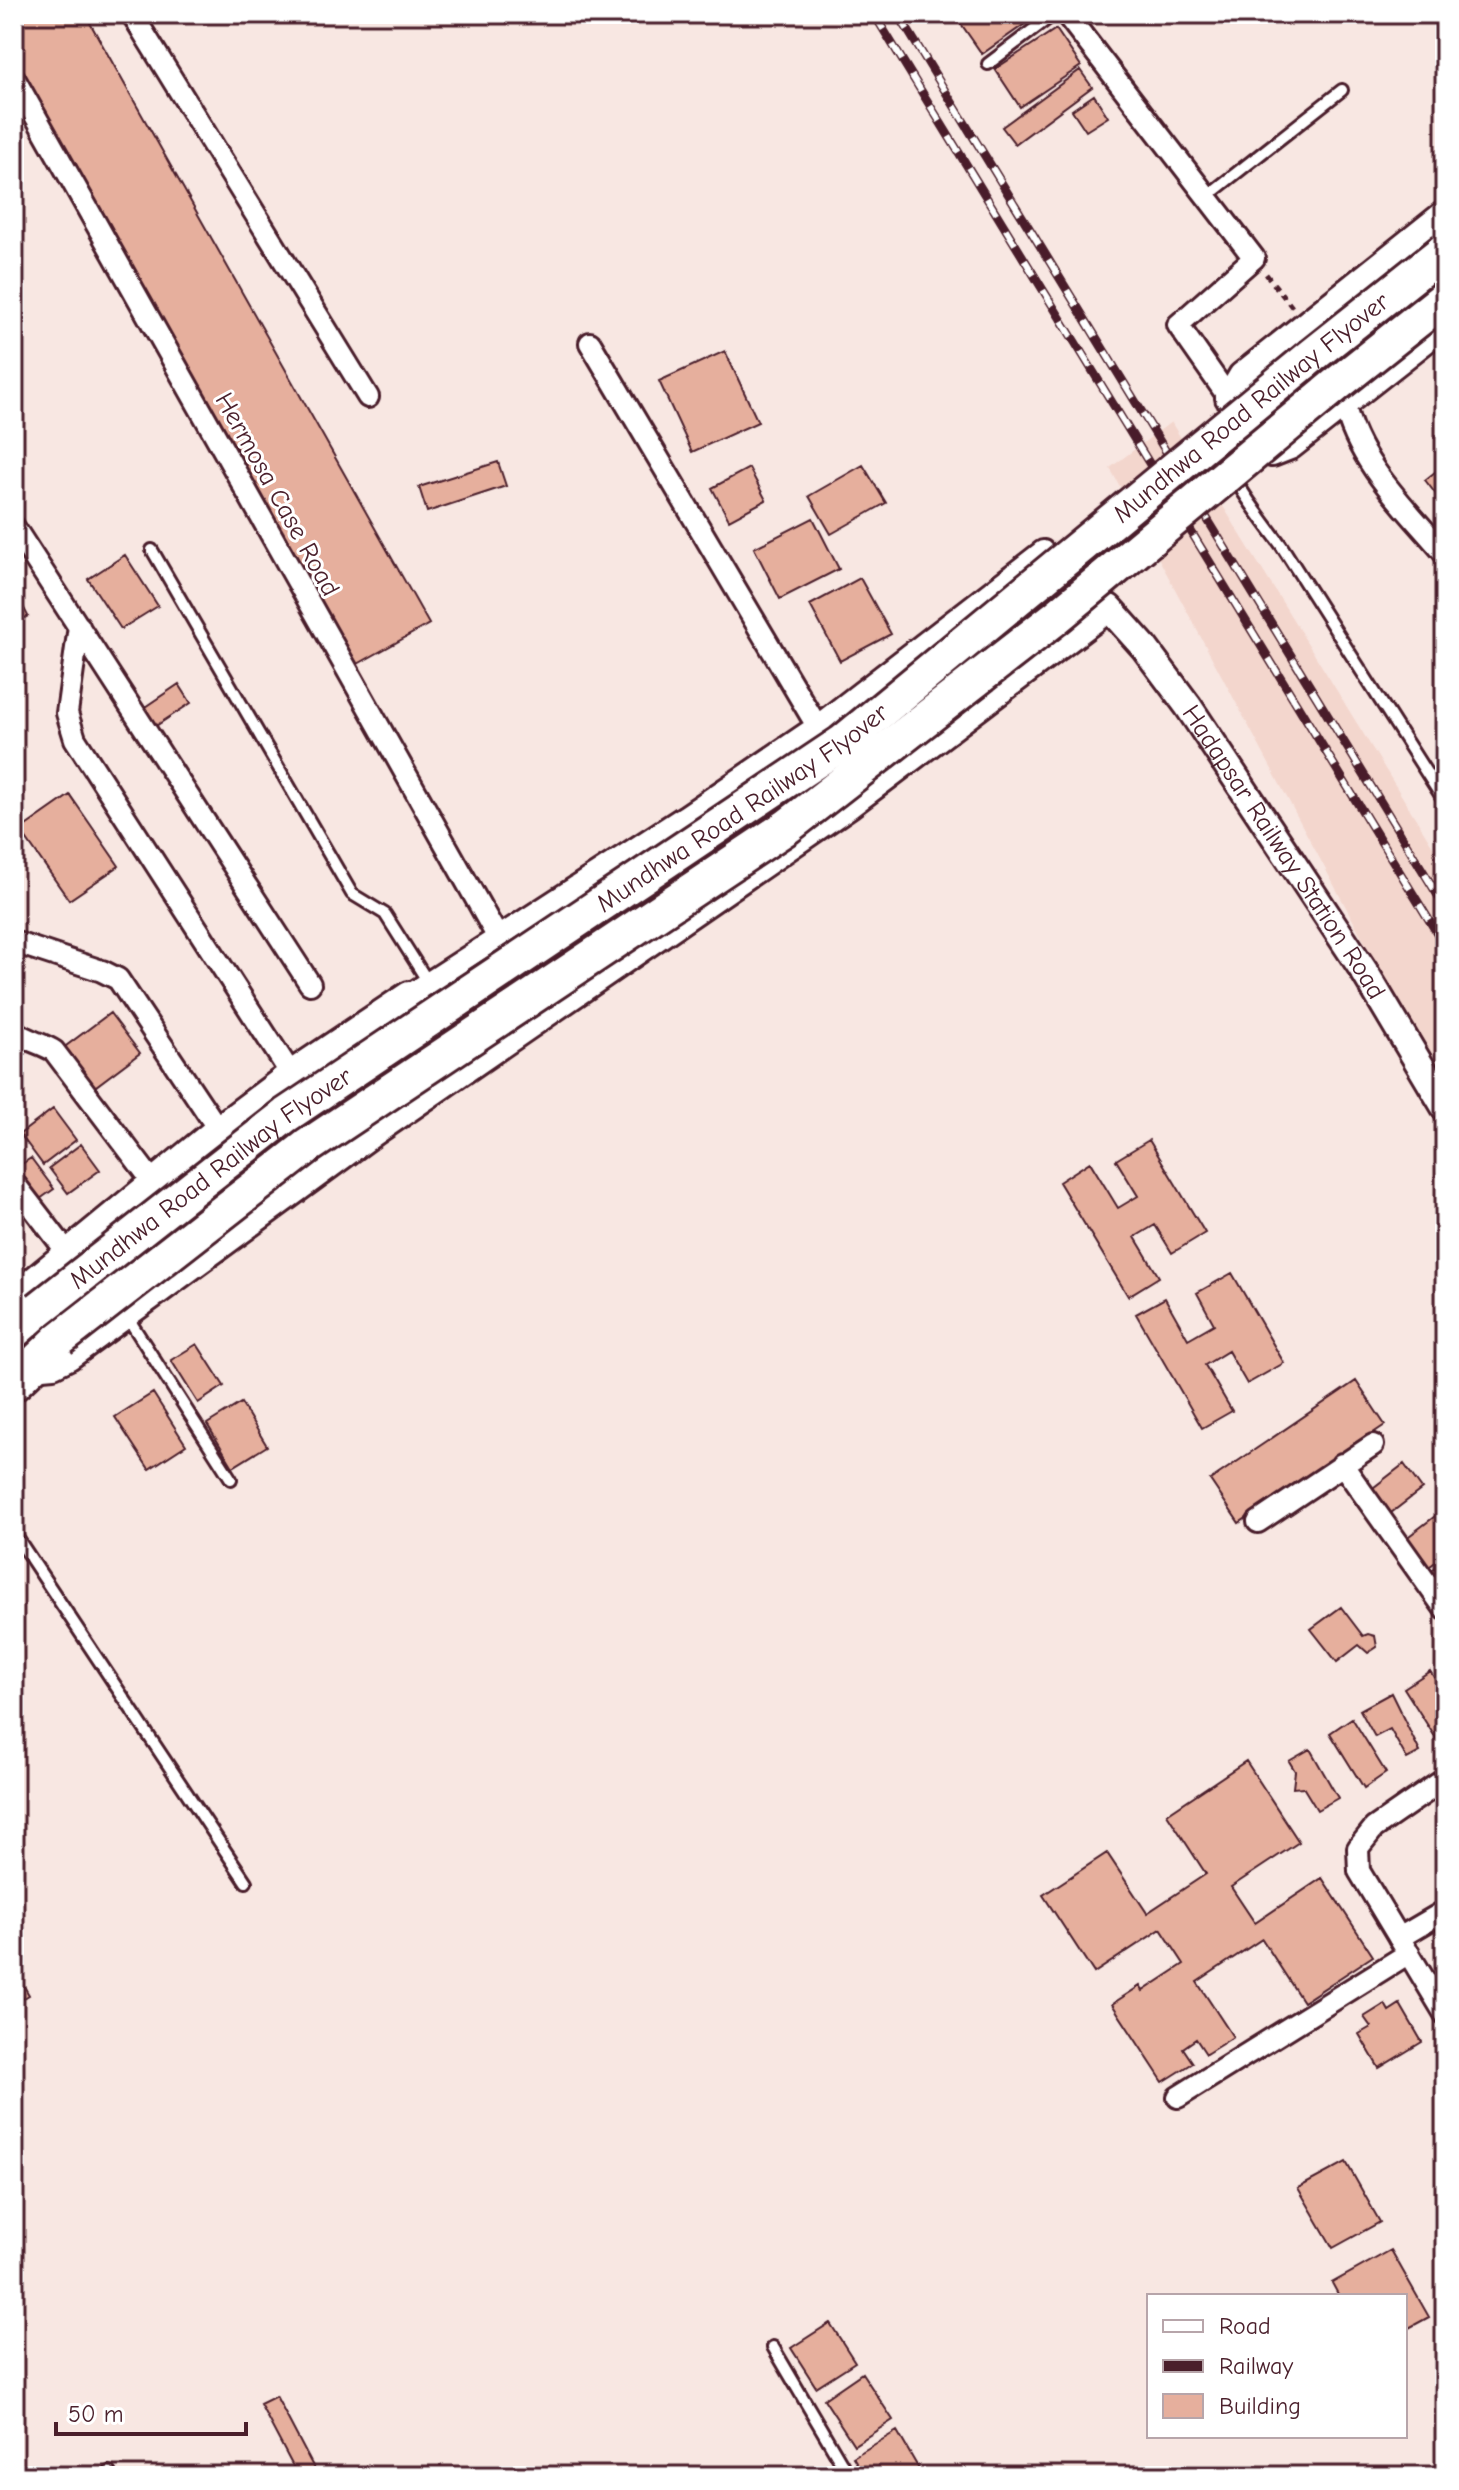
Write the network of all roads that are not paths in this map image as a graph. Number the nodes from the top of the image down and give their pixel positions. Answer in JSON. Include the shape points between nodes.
{"nodes":[{"id":1,"x":132,"y":14,"type":"edge"},
{"id":2,"x":1054,"y":14,"type":"edge"},
{"id":3,"x":1066,"y":14,"type":"edge"},
{"id":4,"x":988,"y":64,"type":"dead end"},
{"id":5,"x":14,"y":78,"type":"edge"},
{"id":6,"x":1342,"y":90,"type":"dead end"},
{"id":7,"x":1206,"y":197,"type":"junction"},
{"id":8,"x":1445,"y":214,"type":"edge"},
{"id":9,"x":1445,"y":250,"type":"edge"},
{"id":10,"x":1445,"y":298,"type":"edge"},
{"id":11,"x":1445,"y":324,"type":"edge"},
{"id":12,"x":590,"y":343,"type":"dead end"},
{"id":13,"x":368,"y":397,"type":"dead end"},
{"id":14,"x":1344,"y":402,"type":"junction"},
{"id":15,"x":1226,"y":404,"type":"junction"},
{"id":16,"x":1216,"y":422,"type":"dead end"},
{"id":17,"x":14,"y":527,"type":"edge"},
{"id":18,"x":152,"y":550,"type":"dead end"},
{"id":19,"x":1043,"y":551,"type":"dead end"},
{"id":20,"x":1445,"y":554,"type":"edge"},
{"id":21,"x":79,"y":626,"type":"junction"},
{"id":22,"x":817,"y":726,"type":"junction"},
{"id":23,"x":1445,"y":802,"type":"edge"},
{"id":24,"x":497,"y":936,"type":"junction"},
{"id":25,"x":14,"y":942,"type":"edge"},
{"id":26,"x":310,"y":984,"type":"dead end"},
{"id":27,"x":418,"y":988,"type":"junction"},
{"id":28,"x":14,"y":1031,"type":"edge"},
{"id":29,"x":460,"y":1072,"type":"junction"},
{"id":30,"x":291,"y":1074,"type":"junction"},
{"id":31,"x":1445,"y":1107,"type":"edge"},
{"id":32,"x":218,"y":1129,"type":"junction"},
{"id":33,"x":153,"y":1182,"type":"junction"},
{"id":34,"x":14,"y":1183,"type":"edge"},
{"id":35,"x":67,"y":1252,"type":"junction"},
{"id":36,"x":22,"y":1311,"type":"edge"},
{"id":37,"x":125,"y":1314,"type":"junction"},
{"id":38,"x":22,"y":1374,"type":"edge"},
{"id":39,"x":1373,"y":1445,"type":"dead end"},
{"id":40,"x":1342,"y":1464,"type":"junction"},
{"id":41,"x":231,"y":1479,"type":"dead end"},
{"id":42,"x":1258,"y":1522,"type":"dead end"},
{"id":43,"x":14,"y":1533,"type":"edge"},
{"id":44,"x":1445,"y":1609,"type":"edge"},
{"id":45,"x":1445,"y":1779,"type":"edge"},
{"id":46,"x":246,"y":1882,"type":"dead end"},
{"id":47,"x":1445,"y":1911,"type":"edge"},
{"id":48,"x":1404,"y":1946,"type":"junction"},
{"id":49,"x":1445,"y":2014,"type":"edge"},
{"id":50,"x":1178,"y":2097,"type":"dead end"},
{"id":51,"x":773,"y":2347,"type":"dead end"},
{"id":52,"x":849,"y":2476,"type":"edge"}],
"edges":[{"from":1,"to":13,"type":"street"},
{"from":2,"to":4,"type":"lane"},
{"from":3,"to":7,"type":"street"},
{"from":5,"to":24,"type":"street","name":"Hermosa Case Road"},
{"from":6,"to":7,"type":"lane"},
{"from":7,"to":15,"type":"street","via":[[1254,258],[1178,325]]},
{"from":8,"to":15,"type":"street","via":[[1242,376]]},
{"from":9,"to":36,"type":"highway","name":"Mundhwa Road Railway Flyover","bridge":true,"via":[[842,743],[286,1115]]},
{"from":10,"to":38,"type":"highway","name":"Mundhwa Road Railway Flyover","bridge":true,"via":[[1054,619],[788,826],[308,1146]]},
{"from":11,"to":14,"type":"street"},
{"from":12,"to":22,"type":"street"},
{"from":14,"to":15,"type":"street","via":[[1290,446],[1272,453]]},
{"from":14,"to":20,"type":"street","via":[[1365,459]]},
{"from":16,"to":23,"type":"lane","via":[[1223,455],[1254,508]]},
{"from":17,"to":21,"type":"street"},
{"from":18,"to":27,"type":"lane","via":[[352,894],[385,914]]},
{"from":19,"to":22,"type":"street"},
{"from":21,"to":26,"type":"street"},
{"from":21,"to":30,"type":"street","via":[[67,713],[75,739]]},
{"from":22,"to":24,"type":"street"},
{"from":24,"to":27,"type":"street"},
{"from":25,"to":32,"type":"street","via":[[118,979]]},
{"from":27,"to":29,"type":"street"},
{"from":27,"to":30,"type":"street"},
{"from":28,"to":33,"type":"street","via":[[54,1051]]},
{"from":29,"to":31,"type":"street","name":"Hadapsar Railway Station Road","via":[[850,804],[1109,608],[1188,706],[1364,971]]},
{"from":29,"to":37,"type":"street"},
{"from":30,"to":32,"type":"street"},
{"from":32,"to":33,"type":"street"},
{"from":33,"to":35,"type":"street"},
{"from":34,"to":35,"type":"street"},
{"from":35,"to":36,"type":"street"},
{"from":37,"to":38,"type":"street","via":[[69,1356]]},
{"from":37,"to":41,"type":"lane"},
{"from":39,"to":40,"type":"street"},
{"from":40,"to":42,"type":"street"},
{"from":40,"to":44,"type":"street"},
{"from":43,"to":46,"type":"lane"},
{"from":45,"to":48,"type":"street","via":[[1374,1828],[1358,1848],[1359,1871]]},
{"from":47,"to":48,"type":"street"},
{"from":48,"to":49,"type":"street"},
{"from":48,"to":50,"type":"street"},
{"from":51,"to":52,"type":"lane"}]}
